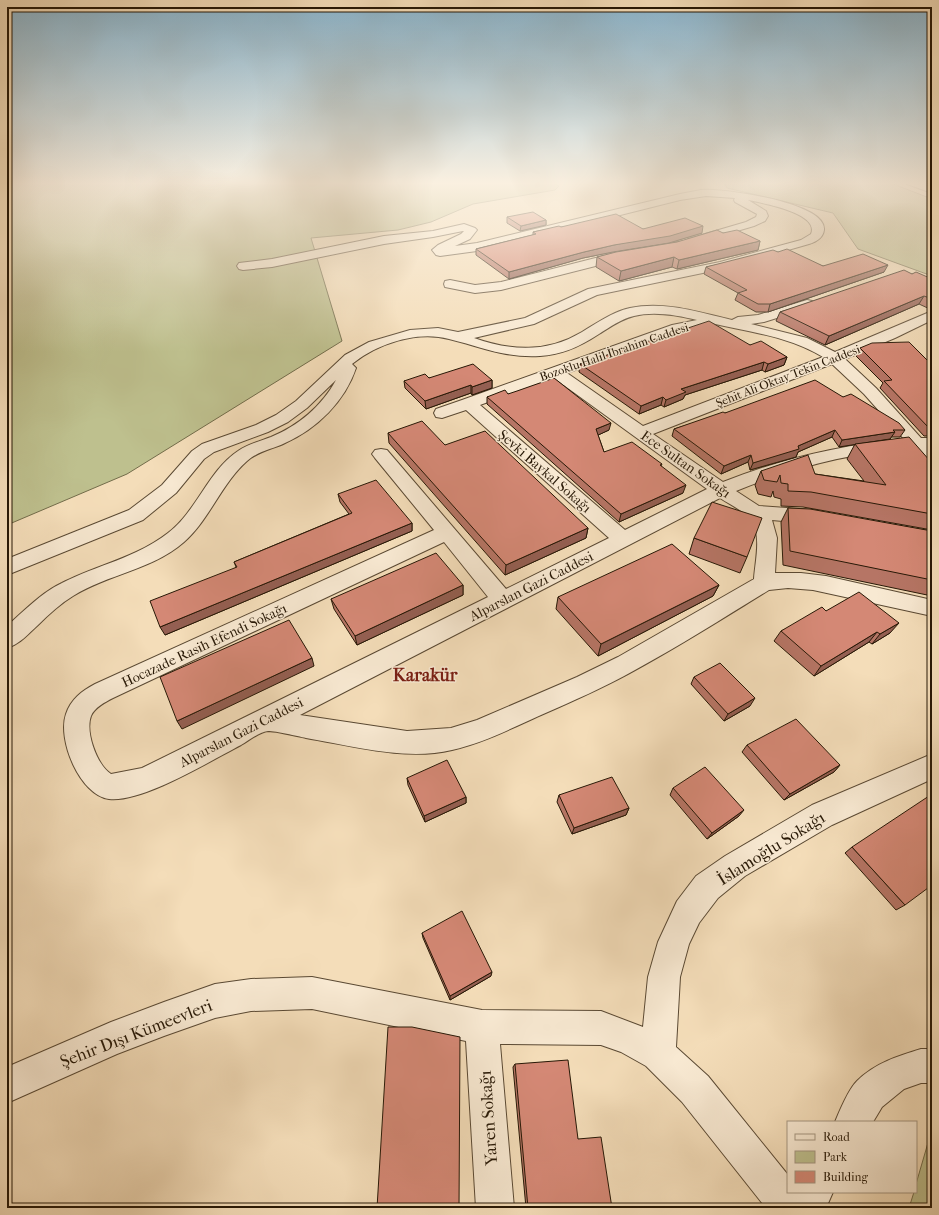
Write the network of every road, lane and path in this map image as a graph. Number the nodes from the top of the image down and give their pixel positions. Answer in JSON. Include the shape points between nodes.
{"nodes":[{"id":1,"x":395,"y":239,"type":"edge"},
{"id":2,"x":461,"y":239,"type":"edge"},
{"id":3,"x":511,"y":239,"type":"edge"},
{"id":4,"x":699,"y":239,"type":"edge"},
{"id":5,"x":811,"y":239,"type":"edge"},
{"id":6,"x":681,"y":244,"type":"edge"},
{"id":7,"x":638,"y":255,"type":"edge"},
{"id":8,"x":660,"y":265,"type":"edge"},
{"id":9,"x":243,"y":266,"type":"dead end"},
{"id":10,"x":676,"y":274,"type":"junction"},
{"id":11,"x":450,"y":284,"type":"dead end"},
{"id":12,"x":818,"y":300,"type":"edge"},
{"id":13,"x":932,"y":315,"type":"edge"},
{"id":14,"x":720,"y":321,"type":"junction"},
{"id":15,"x":457,"y":337,"type":"junction"},
{"id":16,"x":350,"y":358,"type":"junction"},
{"id":17,"x":834,"y":358,"type":"junction"},
{"id":18,"x":556,"y":372,"type":"junction"},
{"id":19,"x":468,"y":403,"type":"junction"},
{"id":20,"x":442,"y":413,"type":"dead end"},
{"id":21,"x":642,"y":432,"type":"junction"},
{"id":22,"x":925,"y":443,"type":"edge"},
{"id":23,"x":380,"y":454,"type":"dead end"},
{"id":24,"x":932,"y":463,"type":"edge"},
{"id":25,"x":721,"y":490,"type":"junction"},
{"id":26,"x":755,"y":512,"type":"junction"},
{"id":27,"x":835,"y":520,"type":"edge"},
{"id":28,"x":446,"y":533,"type":"junction"},
{"id":29,"x":623,"y":539,"type":"junction"},
{"id":30,"x":7,"y":567,"type":"edge"},
{"id":31,"x":764,"y":583,"type":"junction"},
{"id":32,"x":503,"y":600,"type":"junction"},
{"id":33,"x":932,"y":608,"type":"edge"},
{"id":34,"x":7,"y":639,"type":"edge"},
{"id":35,"x":265,"y":720,"type":"junction"},
{"id":36,"x":932,"y":766,"type":"edge"},
{"id":37,"x":146,"y":780,"type":"joint"},
{"id":38,"x":482,"y":1027,"type":"junction"},
{"id":39,"x":658,"y":1054,"type":"junction"},
{"id":40,"x":932,"y":1066,"type":"edge"},
{"id":41,"x":7,"y":1085,"type":"edge"},
{"id":42,"x":854,"y":1121,"type":"edge"},
{"id":43,"x":814,"y":1193,"type":"edge"},
{"id":44,"x":495,"y":1208,"type":"edge"},
{"id":45,"x":790,"y":1208,"type":"edge"},
{"id":46,"x":806,"y":1208,"type":"edge"}],
"edges":[{"from":1,"to":9,"type":"street","via":[[272,263]]},
{"from":2,"to":3,"type":"street","via":[[438,250],[451,252]]},
{"from":4,"to":6,"type":"street"},
{"from":5,"to":10,"type":"street","via":[[722,265]]},
{"from":7,"to":11,"type":"street","via":[[620,255],[501,286],[475,289]]},
{"from":8,"to":10,"type":"street"},
{"from":10,"to":15,"type":"street","via":[[593,292],[529,321]]},
{"from":12,"to":14,"type":"street","name":"Bozoklu Halil İbrahim Caddesi","via":[[759,319]]},
{"from":13,"to":17,"type":"street","name":"Şehit Ali Oktay Tekin Caddesi","via":[[922,327]]},
{"from":14,"to":15,"type":"street","via":[[665,311],[638,311],[614,318],[565,346],[538,352],[501,350]]},
{"from":14,"to":17,"type":"street","via":[[798,340]]},
{"from":14,"to":18,"type":"street","name":"Bozoklu Halil İbrahim Caddesi","via":[[677,328]]},
{"from":15,"to":16,"type":"street","via":[[436,333],[408,336],[376,344]]},
{"from":16,"to":30,"type":"street","via":[[302,404],[276,423],[208,448],[198,455],[168,489],[136,515]]},
{"from":16,"to":34,"type":"street","via":[[342,382],[315,416],[291,434],[243,456],[221,479],[193,520],[177,536],[154,553],[132,564],[68,590]]},
{"from":17,"to":21,"type":"street","name":"Şehit Ali Oktay Tekin Caddesi"},
{"from":17,"to":22,"type":"street"},
{"from":18,"to":19,"type":"street","name":"Bozoklu Halil İbrahim Caddesi"},
{"from":18,"to":21,"type":"street","name":"Ece Sultan Sokağı"},
{"from":19,"to":20,"type":"street","name":"Bozoklu Halil İbrahim Caddesi"},
{"from":19,"to":29,"type":"street","name":"Şevki Baykal Sokağı"},
{"from":21,"to":25,"type":"street","name":"Ece Sultan Sokağı"},
{"from":22,"to":24,"type":"street"},
{"from":22,"to":25,"type":"street","name":"Alparslan Gazi Caddesi","via":[[867,447],[825,455],[763,473]]},
{"from":23,"to":28,"type":"street"},
{"from":25,"to":26,"type":"street","name":"Ece Sultan Sokağı"},
{"from":25,"to":29,"type":"street","name":"Alparslan Gazi Caddesi"},
{"from":26,"to":27,"type":"street"},
{"from":26,"to":31,"type":"street","name":"Ece Sultan Sokağı","via":[[764,523],[767,538]]},
{"from":28,"to":32,"type":"street"},
{"from":28,"to":37,"type":"street","name":"Hocazade Rasih Efendi Sokağı","via":[[89,699],[79,713],[77,728],[83,755],[95,777],[106,786]]},
{"from":29,"to":32,"type":"street","name":"Alparslan Gazi Caddesi"},
{"from":31,"to":33,"type":"street","via":[[778,580],[807,581]]},
{"from":31,"to":35,"type":"street","via":[[626,664],[586,684],[481,730],[451,739],[407,743]]},
{"from":32,"to":35,"type":"street","name":"Alparslan Gazi Caddesi"},
{"from":35,"to":37,"type":"street","name":"Alparslan Gazi Caddesi"},
{"from":36,"to":39,"type":"street","name":"İslamoğlu Sokağı","via":[[822,815],[735,866],[707,888],[688,912],[672,949],[664,977]]},
{"from":38,"to":39,"type":"street","name":"Şehir Dışı Kümeevleri","via":[[601,1028],[630,1038]]},
{"from":38,"to":41,"type":"street","name":"Şehir Dışı Kümeevleri","via":[[312,993],[251,995],[215,1001],[164,1019]]},
{"from":38,"to":44,"type":"street","name":"Yaren Sokağı"},
{"from":39,"to":45,"type":"street","name":"Şehir Dışı Kümeevleri","via":[[695,1089]]},
{"from":40,"to":42,"type":"street","via":[[921,1066],[894,1075],[869,1094]]},
{"from":43,"to":46,"type":"street"}]}
